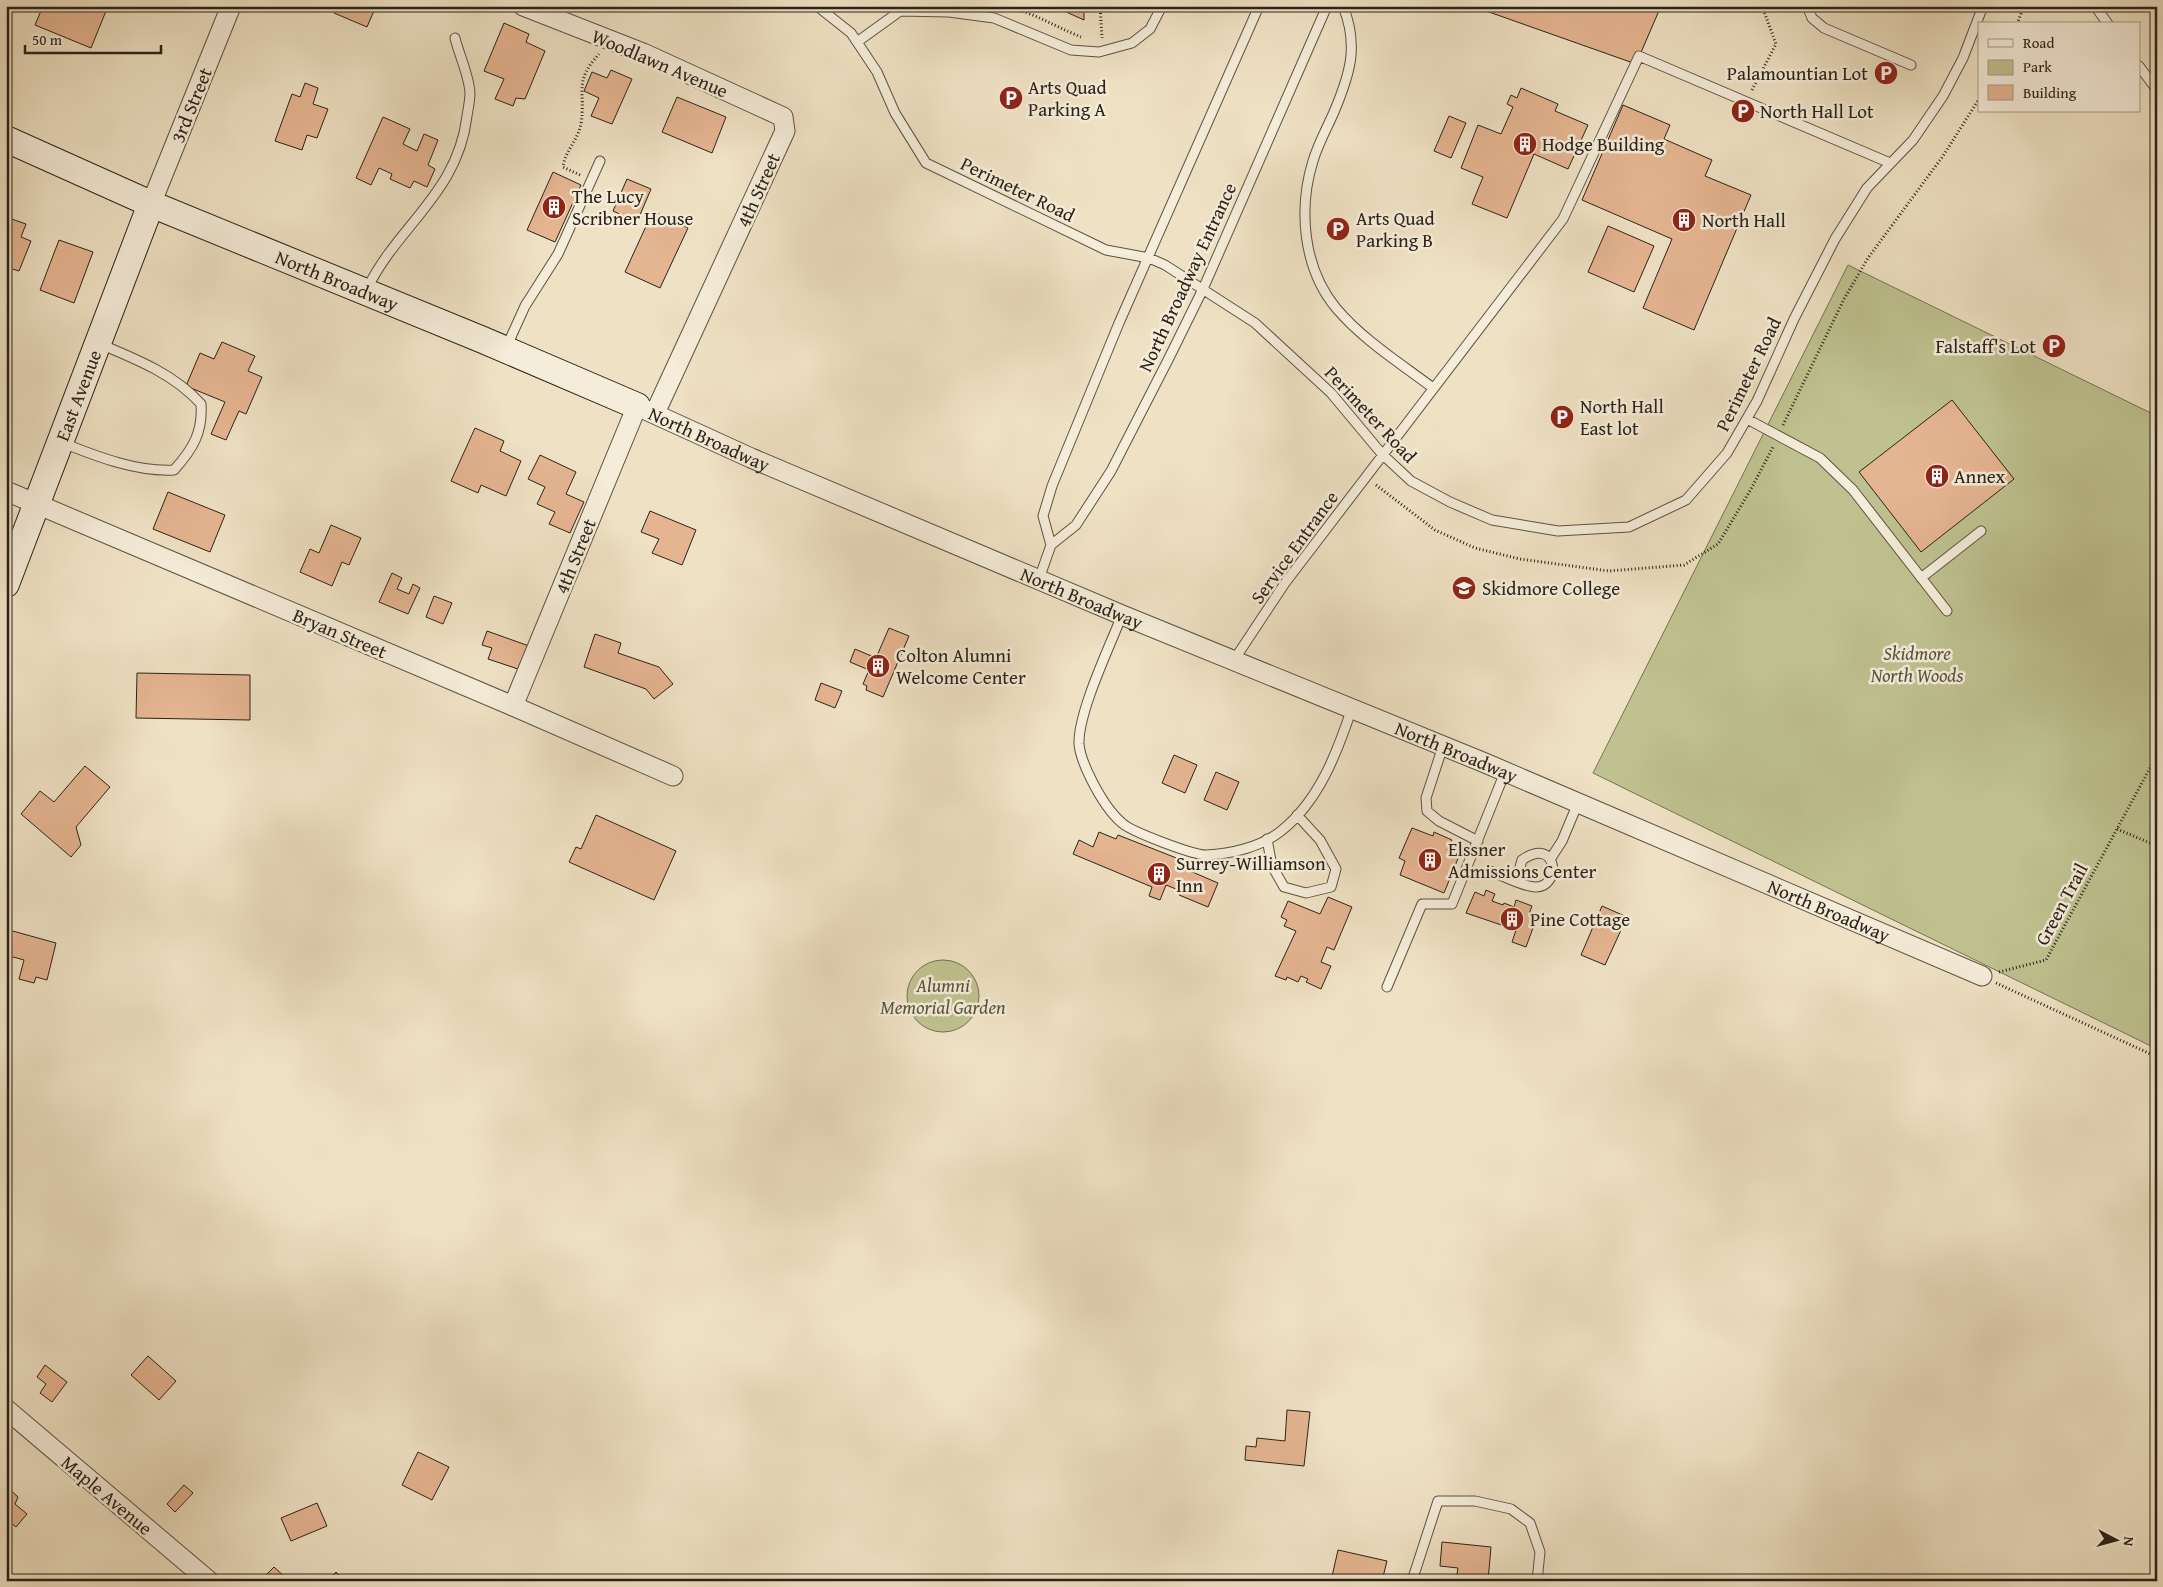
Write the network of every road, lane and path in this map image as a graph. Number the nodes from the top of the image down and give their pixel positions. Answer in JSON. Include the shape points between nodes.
{"nodes":[{"id":1,"x":231,"y":6,"type":"edge"},
{"id":2,"x":523,"y":6,"type":"edge"},
{"id":3,"x":817,"y":6,"type":"edge"},
{"id":4,"x":1006,"y":6,"type":"edge"},
{"id":5,"x":1100,"y":6,"type":"edge"},
{"id":6,"x":1162,"y":6,"type":"edge"},
{"id":7,"x":1258,"y":6,"type":"edge"},
{"id":8,"x":1327,"y":6,"type":"edge"},
{"id":9,"x":1343,"y":6,"type":"edge"},
{"id":10,"x":1762,"y":6,"type":"edge"},
{"id":11,"x":1807,"y":6,"type":"edge"},
{"id":12,"x":1972,"y":6,"type":"edge"},
{"id":13,"x":2024,"y":6,"type":"edge"},
{"id":14,"x":2095,"y":6,"type":"edge"},
{"id":15,"x":1982,"y":8,"type":"edge"},
{"id":16,"x":899,"y":9,"type":"edge"},
{"id":17,"x":2018,"y":22,"type":"edge"},
{"id":18,"x":2107,"y":22,"type":"edge"},
{"id":19,"x":1111,"y":37,"type":"dead end"},
{"id":20,"x":455,"y":38,"type":"dead end"},
{"id":21,"x":1089,"y":38,"type":"dead end"},
{"id":22,"x":1096,"y":38,"type":"dead end"},
{"id":23,"x":1102,"y":39,"type":"junction"},
{"id":24,"x":611,"y":41,"type":"junction"},
{"id":25,"x":857,"y":42,"type":"junction"},
{"id":26,"x":1911,"y":65,"type":"dead end"},
{"id":27,"x":2140,"y":67,"type":"edge"},
{"id":28,"x":2154,"y":86,"type":"dead end"},
{"id":29,"x":1978,"y":101,"type":"edge"},
{"id":30,"x":1746,"y":102,"type":"junction"},
{"id":31,"x":785,"y":131,"type":"joint"},
{"id":32,"x":6,"y":139,"type":"edge"},
{"id":33,"x":600,"y":161,"type":"dead end"},
{"id":34,"x":1890,"y":163,"type":"junction"},
{"id":35,"x":591,"y":180,"type":"junction"},
{"id":36,"x":151,"y":204,"type":"junction"},
{"id":37,"x":1149,"y":258,"type":"junction"},
{"id":38,"x":1204,"y":289,"type":"junction"},
{"id":39,"x":366,"y":292,"type":"junction"},
{"id":40,"x":99,"y":344,"type":"junction"},
{"id":41,"x":505,"y":349,"type":"junction"},
{"id":42,"x":1433,"y":388,"type":"junction"},
{"id":43,"x":646,"y":409,"type":"junction"},
{"id":44,"x":1747,"y":419,"type":"junction"},
{"id":45,"x":1778,"y":436,"type":"junction"},
{"id":46,"x":60,"y":442,"type":"junction"},
{"id":47,"x":1382,"y":454,"type":"junction"},
{"id":48,"x":1365,"y":477,"type":"junction"},
{"id":49,"x":6,"y":491,"type":"edge"},
{"id":50,"x":36,"y":503,"type":"junction"},
{"id":51,"x":1981,"y":530,"type":"dead end"},
{"id":52,"x":1051,"y":545,"type":"junction"},
{"id":53,"x":1921,"y":578,"type":"junction"},
{"id":54,"x":1039,"y":579,"type":"junction"},
{"id":55,"x":6,"y":584,"type":"edge"},
{"id":56,"x":1947,"y":611,"type":"dead end"},
{"id":57,"x":1122,"y":615,"type":"junction"},
{"id":58,"x":1234,"y":660,"type":"junction"},
{"id":59,"x":514,"y":706,"type":"junction"},
{"id":60,"x":1352,"y":708,"type":"junction"},
{"id":61,"x":1444,"y":746,"type":"junction"},
{"id":62,"x":2157,"y":755,"type":"edge"},
{"id":63,"x":1505,"y":772,"type":"junction"},
{"id":64,"x":673,"y":776,"type":"dead end"},
{"id":65,"x":1578,"y":803,"type":"junction"},
{"id":66,"x":1297,"y":815,"type":"junction"},
{"id":67,"x":2117,"y":829,"type":"junction"},
{"id":68,"x":1267,"y":839,"type":"junction"},
{"id":69,"x":1478,"y":841,"type":"junction"},
{"id":70,"x":2157,"y":846,"type":"edge"},
{"id":71,"x":1551,"y":858,"type":"junction"},
{"id":72,"x":1490,"y":871,"type":"dead end"},
{"id":73,"x":1521,"y":882,"type":"junction"},
{"id":74,"x":1982,"y":976,"type":"junction"},
{"id":75,"x":1387,"y":987,"type":"dead end"},
{"id":76,"x":2157,"y":1057,"type":"edge"},
{"id":77,"x":6,"y":1408,"type":"edge"},
{"id":78,"x":209,"y":1581,"type":"edge"},
{"id":79,"x":1412,"y":1581,"type":"edge"},
{"id":80,"x":1537,"y":1581,"type":"edge"}],
"edges":[{"from":1,"to":36,"type":"street","name":"3rd Street"},
{"from":2,"to":24,"type":"street","name":"Woodlawn Avenue"},
{"from":3,"to":25,"type":"lane","name":"Perimeter Road","via":[[851,33]]},
{"from":4,"to":21,"type":"path","via":[[1029,12],[1059,28]]},
{"from":5,"to":23,"type":"path"},
{"from":6,"to":16,"type":"lane","via":[[1150,29],[1132,43],[1099,52],[1071,50],[994,18]]},
{"from":7,"to":37,"type":"lane","name":"North Broadway Entrance"},
{"from":8,"to":38,"type":"lane","name":"North Broadway Entrance"},
{"from":9,"to":42,"type":"lane","via":[[1350,22],[1353,48],[1348,80],[1313,160],[1304,202],[1307,241],[1318,280],[1336,308],[1364,336]]},
{"from":10,"to":30,"type":"path","via":[[1776,44]]},
{"from":11,"to":26,"type":"lane","via":[[1812,18],[1824,28]]},
{"from":12,"to":15,"type":"lane"},
{"from":13,"to":17,"type":"path"},
{"from":14,"to":18,"type":"lane"},
{"from":15,"to":34,"type":"lane","name":"Perimeter Road","via":[[1963,58],[1943,96],[1913,140]]},
{"from":16,"to":25,"type":"lane"},
{"from":19,"to":23,"type":"path"},
{"from":20,"to":39,"type":"lane","via":[[470,92],[465,136],[448,175],[429,205],[376,271]]},
{"from":22,"to":23,"type":"path"},
{"from":24,"to":31,"type":"street","name":"Woodlawn Avenue","via":[[783,117]]},
{"from":24,"to":35,"type":"path","via":[[587,67],[581,82],[581,125],[563,167]]},
{"from":25,"to":37,"type":"lane","name":"Perimeter Road","via":[[877,72],[895,113],[926,163],[1106,250]]},
{"from":27,"to":28,"type":"lane"},
{"from":29,"to":45,"type":"path","via":[[1868,258],[1844,299]]},
{"from":30,"to":34,"type":"lane"},
{"from":30,"to":42,"type":"lane","name":"Service Entrance","via":[[1639,56],[1563,219]]},
{"from":31,"to":43,"type":"street","name":"4th Street"},
{"from":32,"to":36,"type":"street","name":"North Broadway"},
{"from":33,"to":35,"type":"lane"},
{"from":34,"to":44,"type":"lane","name":"Perimeter Road","via":[[1867,188],[1835,239]]},
{"from":35,"to":41,"type":"lane","via":[[558,254],[525,306]]},
{"from":36,"to":39,"type":"street","name":"North Broadway"},
{"from":36,"to":40,"type":"street","name":"East Avenue"},
{"from":37,"to":38,"type":"lane","name":"Perimeter Road"},
{"from":37,"to":52,"type":"lane","name":"North Broadway Entrance","via":[[1052,486],[1044,516]]},
{"from":38,"to":47,"type":"lane","name":"Perimeter Road","via":[[1255,322],[1284,348],[1331,393]]},
{"from":38,"to":52,"type":"lane","name":"North Broadway Entrance","via":[[1111,471],[1076,525]]},
{"from":39,"to":41,"type":"street","name":"North Broadway"},
{"from":40,"to":46,"type":"street","name":"East Avenue"},
{"from":40,"to":46,"type":"lane","via":[[148,364],[188,389],[201,404],[201,425],[196,441],[174,470],[154,471],[89,454]]},
{"from":41,"to":43,"type":"street","name":"North Broadway"},
{"from":42,"to":47,"type":"lane","name":"Service Entrance"},
{"from":43,"to":54,"type":"street","name":"North Broadway","via":[[751,458]]},
{"from":43,"to":59,"type":"street","name":"4th Street"},
{"from":44,"to":45,"type":"lane"},
{"from":44,"to":47,"type":"lane","name":"Perimeter Road","via":[[1726,453],[1686,500],[1628,527],[1558,531],[1492,520],[1411,481]]},
{"from":45,"to":48,"type":"path","via":[[1718,544],[1684,565],[1609,571],[1520,559],[1475,548],[1435,530]]},
{"from":45,"to":53,"type":"lane","via":[[1820,458],[1853,490]]},
{"from":46,"to":50,"type":"street","name":"East Avenue"},
{"from":47,"to":48,"type":"lane","name":"Service Entrance"},
{"from":48,"to":58,"type":"lane","name":"Service Entrance","via":[[1285,583]]},
{"from":49,"to":50,"type":"street","name":"Bryan Street"},
{"from":50,"to":55,"type":"street","name":"East Avenue"},
{"from":50,"to":59,"type":"street","name":"Bryan Street"},
{"from":51,"to":53,"type":"lane"},
{"from":52,"to":54,"type":"lane"},
{"from":53,"to":56,"type":"lane"},
{"from":54,"to":57,"type":"street","name":"North Broadway"},
{"from":57,"to":58,"type":"street","name":"North Broadway"},
{"from":57,"to":68,"type":"lane","via":[[1086,707],[1079,744],[1085,767],[1099,795],[1121,822],[1139,834],[1204,855],[1248,848]]},
{"from":58,"to":60,"type":"street","name":"North Broadway"},
{"from":59,"to":64,"type":"street","name":"Bryan Street"},
{"from":60,"to":61,"type":"street","name":"North Broadway"},
{"from":60,"to":66,"type":"lane","via":[[1339,746],[1312,799]]},
{"from":61,"to":63,"type":"street","name":"North Broadway"},
{"from":61,"to":69,"type":"lane","via":[[1426,798],[1427,811],[1439,821]]},
{"from":62,"to":67,"type":"path","name":"Green Trail"},
{"from":63,"to":65,"type":"street","name":"North Broadway"},
{"from":63,"to":69,"type":"lane"},
{"from":65,"to":71,"type":"lane","via":[[1562,842]]},
{"from":65,"to":74,"type":"street","name":"North Broadway"},
{"from":66,"to":68,"type":"lane","via":[[1280,832]]},
{"from":66,"to":68,"type":"lane","via":[[1320,840],[1336,869],[1331,887],[1306,893],[1284,887],[1272,866]]},
{"from":67,"to":70,"type":"path"},
{"from":67,"to":74,"type":"path","name":"Green Trail","via":[[2046,960]]},
{"from":69,"to":75,"type":"lane","via":[[1452,904],[1422,904]]},
{"from":71,"to":73,"type":"lane","via":[[1552,876],[1546,884],[1538,887]]},
{"from":71,"to":73,"type":"lane","via":[[1532,853],[1522,860]]},
{"from":72,"to":73,"type":"lane"},
{"from":74,"to":76,"type":"path"},
{"from":77,"to":78,"type":"street","name":"Maple Avenue"},
{"from":79,"to":80,"type":"lane","via":[[1438,1501],[1475,1501],[1511,1509],[1530,1523],[1540,1552]]}]}
